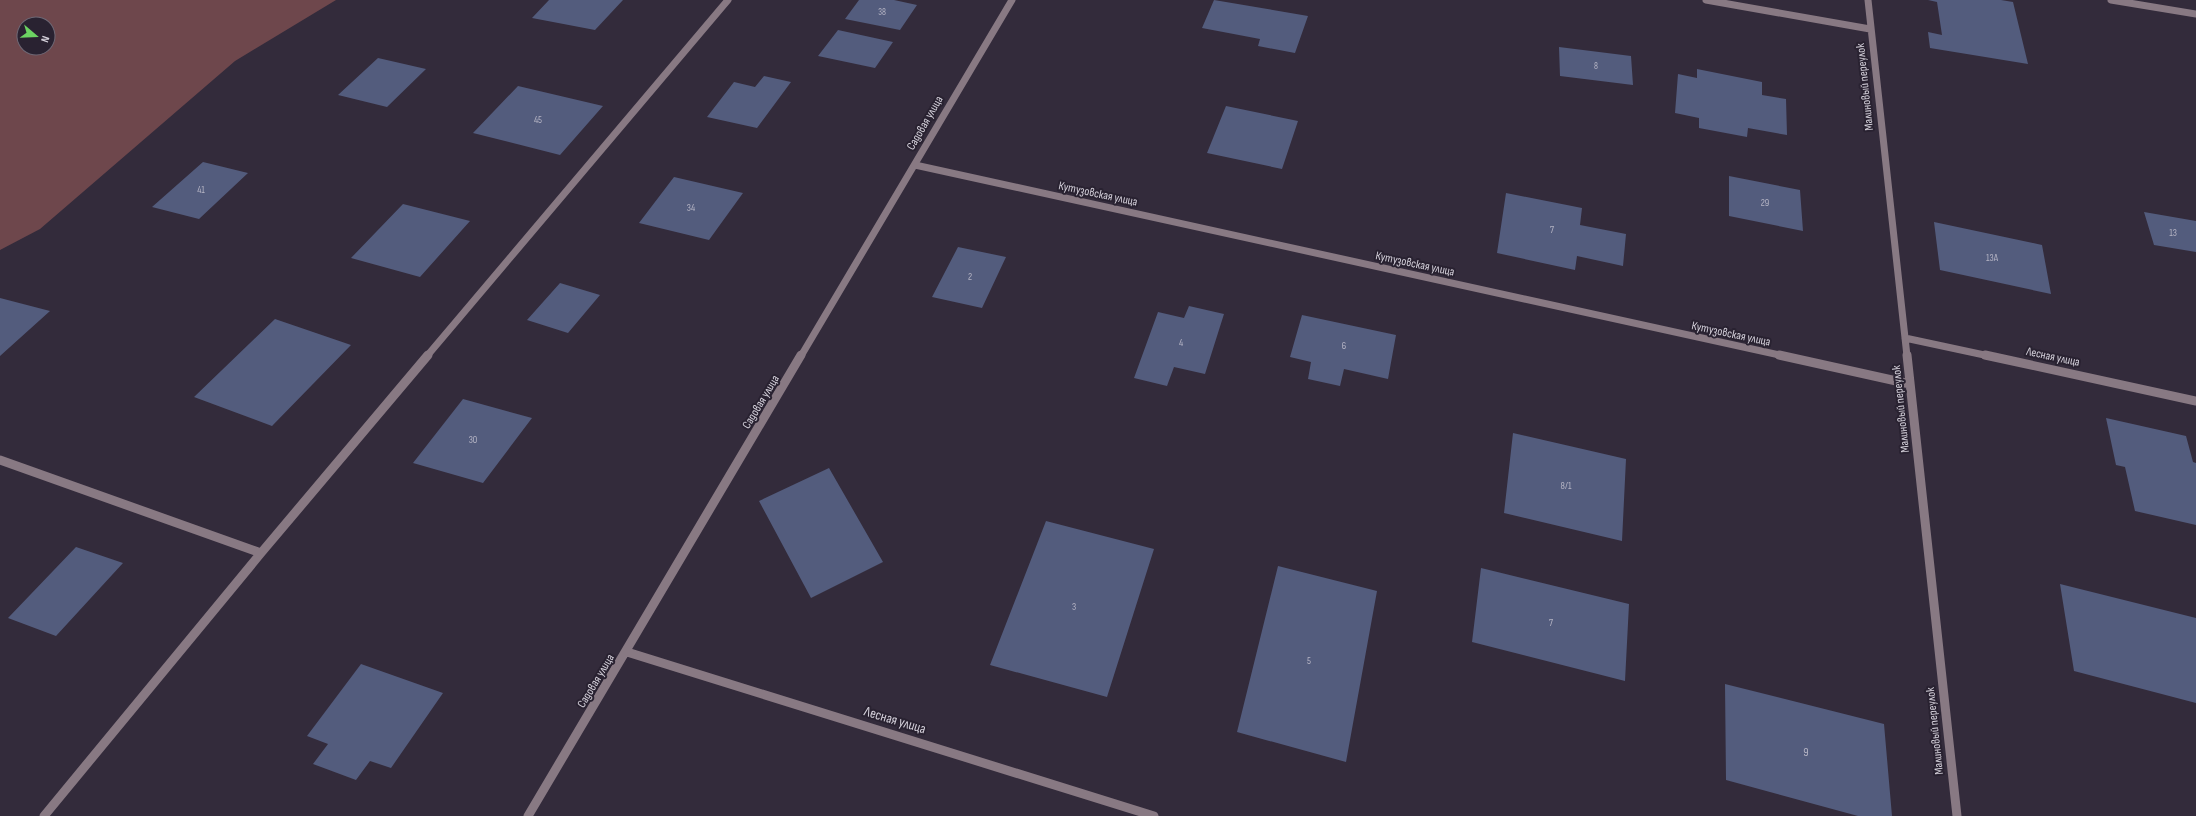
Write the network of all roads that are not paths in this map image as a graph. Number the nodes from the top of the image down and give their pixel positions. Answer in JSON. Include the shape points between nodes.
{"nodes":[{"id":1,"x":728,"y":0,"type":"edge"},
{"id":2,"x":1012,"y":0,"type":"edge"},
{"id":3,"x":1706,"y":0,"type":"edge"},
{"id":4,"x":1868,"y":0,"type":"edge"},
{"id":5,"x":2111,"y":0,"type":"edge"},
{"id":6,"x":2196,"y":14,"type":"edge"},
{"id":7,"x":1870,"y":29,"type":"junction"},
{"id":8,"x":914,"y":165,"type":"junction"},
{"id":9,"x":1905,"y":338,"type":"junction"},
{"id":10,"x":1910,"y":384,"type":"junction"},
{"id":11,"x":2196,"y":401,"type":"edge"},
{"id":12,"x":0,"y":460,"type":"edge"},
{"id":13,"x":261,"y":553,"type":"junction"},
{"id":14,"x":627,"y":652,"type":"junction"},
{"id":15,"x":44,"y":816,"type":"edge"},
{"id":16,"x":528,"y":816,"type":"edge"},
{"id":17,"x":1154,"y":816,"type":"edge"},
{"id":18,"x":1956,"y":816,"type":"edge"}],
"edges":[{"from":1,"to":13,"type":"street"},
{"from":2,"to":8,"type":"street","name":"Садовая улица"},
{"from":3,"to":7,"type":"street"},
{"from":4,"to":7,"type":"street","name":"Малиновый переулок"},
{"from":5,"to":6,"type":"street"},
{"from":7,"to":9,"type":"street","name":"Малиновый переулок"},
{"from":8,"to":10,"type":"street","name":"Кутузовская улица"},
{"from":8,"to":14,"type":"street","name":"Садовая улица"},
{"from":9,"to":10,"type":"street","name":"Малиновый переулок"},
{"from":9,"to":11,"type":"street","name":"Лесная улица"},
{"from":10,"to":18,"type":"street","name":"Малиновый переулок"},
{"from":12,"to":13,"type":"street"},
{"from":13,"to":15,"type":"street"},
{"from":14,"to":16,"type":"street","name":"Садовая улица"},
{"from":14,"to":17,"type":"street","name":"Лесная улица"}]}
